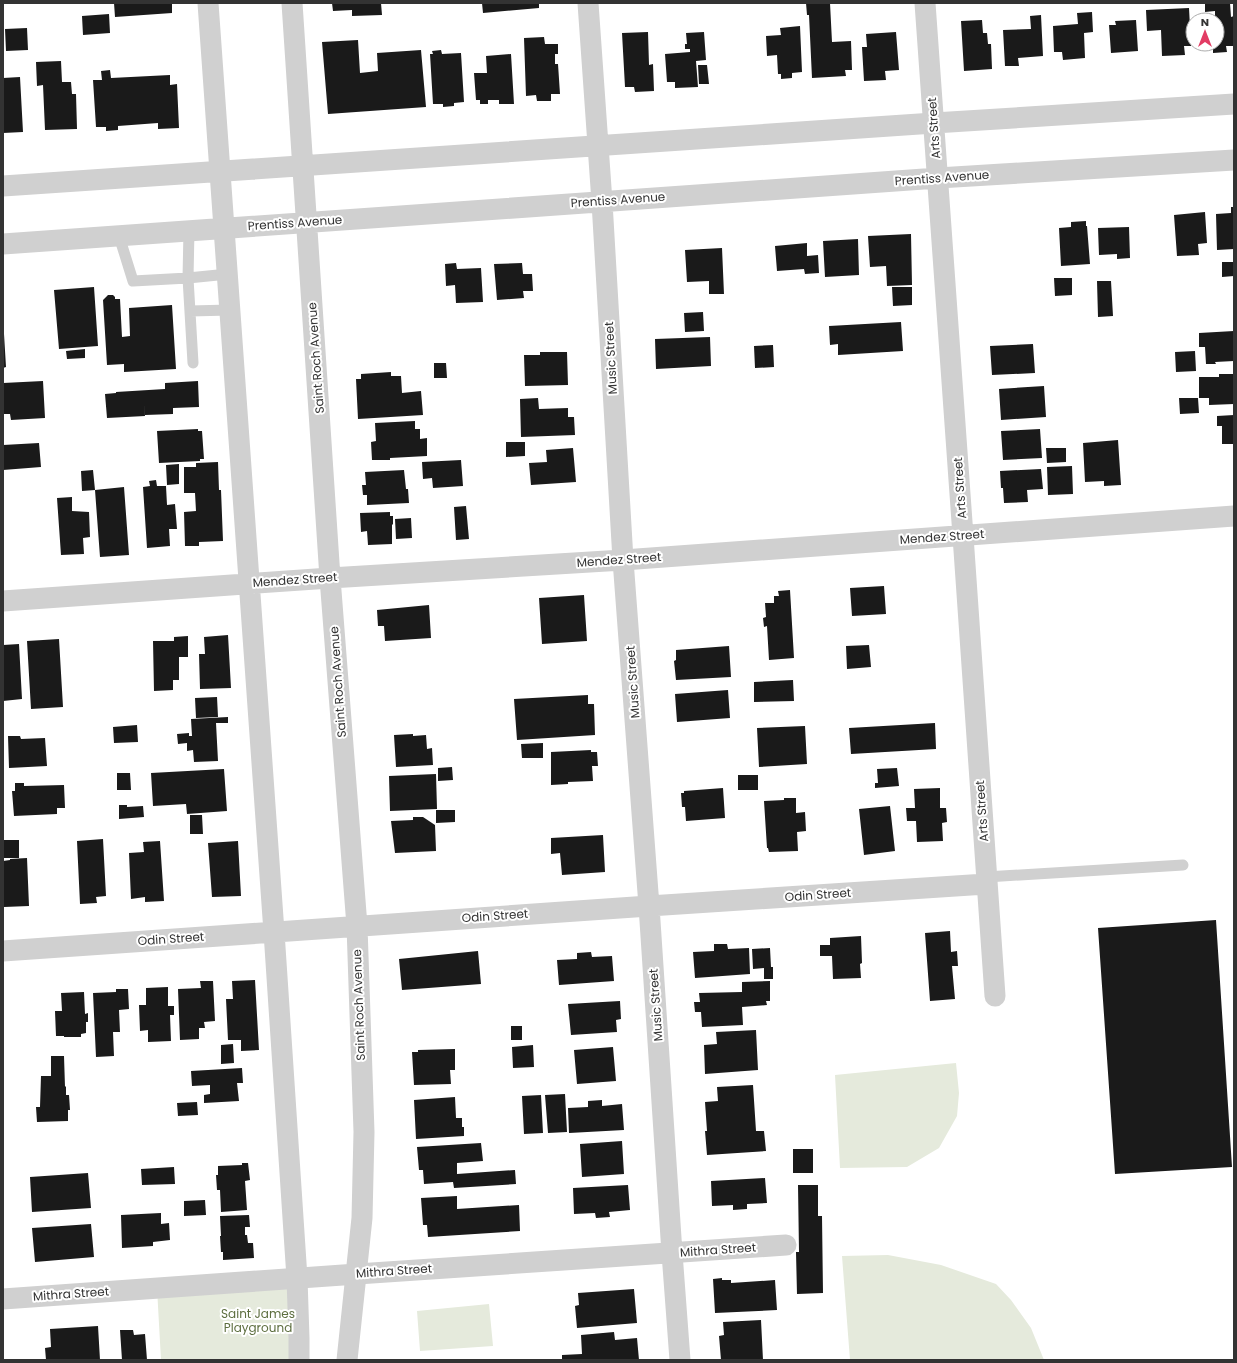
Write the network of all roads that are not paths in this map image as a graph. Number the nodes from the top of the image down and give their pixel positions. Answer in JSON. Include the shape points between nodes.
{"nodes":[{"id":1,"x":208,"y":3,"type":"edge"},
{"id":2,"x":292,"y":3,"type":"edge"},
{"id":3,"x":588,"y":3,"type":"edge"},
{"id":4,"x":926,"y":3,"type":"edge"},
{"id":5,"x":1234,"y":104,"type":"edge"},
{"id":6,"x":934,"y":123,"type":"junction"},
{"id":7,"x":598,"y":146,"type":"junction"},
{"id":8,"x":1234,"y":160,"type":"edge"},
{"id":9,"x":304,"y":166,"type":"junction"},
{"id":10,"x":220,"y":171,"type":"junction"},
{"id":11,"x":938,"y":178,"type":"junction"},
{"id":12,"x":3,"y":186,"type":"edge"},
{"id":13,"x":602,"y":202,"type":"junction"},
{"id":14,"x":307,"y":222,"type":"junction"},
{"id":15,"x":224,"y":228,"type":"junction"},
{"id":16,"x":189,"y":230,"type":"junction"},
{"id":17,"x":119,"y":236,"type":"junction"},
{"id":18,"x":3,"y":244,"type":"edge"},
{"id":19,"x":228,"y":274,"type":"junction"},
{"id":20,"x":188,"y":278,"type":"junction"},
{"id":21,"x":230,"y":310,"type":"junction"},
{"id":22,"x":190,"y":311,"type":"junction"},
{"id":23,"x":193,"y":363,"type":"dead end"},
{"id":24,"x":1234,"y":516,"type":"edge"},
{"id":25,"x":964,"y":536,"type":"junction"},
{"id":26,"x":623,"y":560,"type":"junction"},
{"id":27,"x":330,"y":578,"type":"junction"},
{"id":28,"x":250,"y":584,"type":"junction"},
{"id":29,"x":3,"y":601,"type":"edge"},
{"id":30,"x":1183,"y":865,"type":"dead end"},
{"id":31,"x":986,"y":880,"type":"junction"},
{"id":32,"x":649,"y":906,"type":"junction"},
{"id":33,"x":357,"y":926,"type":"junction"},
{"id":34,"x":274,"y":932,"type":"junction"},
{"id":35,"x":3,"y":951,"type":"edge"},
{"id":36,"x":994,"y":996,"type":"dead end"},
{"id":37,"x":786,"y":1245,"type":"dead end"},
{"id":38,"x":672,"y":1253,"type":"junction"},
{"id":39,"x":357,"y":1274,"type":"junction"},
{"id":40,"x":297,"y":1278,"type":"junction"},
{"id":41,"x":3,"y":1299,"type":"edge"},
{"id":42,"x":299,"y":1360,"type":"edge"},
{"id":43,"x":347,"y":1360,"type":"edge"},
{"id":44,"x":680,"y":1360,"type":"edge"}],
"edges":[{"from":1,"to":10,"type":"street"},
{"from":2,"to":9,"type":"street","name":"Saint Roch Avenue"},
{"from":3,"to":7,"type":"street","name":"Music Street"},
{"from":4,"to":6,"type":"street","name":"Arts Street"},
{"from":5,"to":6,"type":"street"},
{"from":6,"to":7,"type":"street"},
{"from":6,"to":11,"type":"street","name":"Arts Street"},
{"from":7,"to":9,"type":"street"},
{"from":7,"to":13,"type":"street","name":"Music Street"},
{"from":8,"to":11,"type":"street","name":"Prentiss Avenue"},
{"from":9,"to":10,"type":"street"},
{"from":9,"to":14,"type":"street","name":"Saint Roch Avenue"},
{"from":10,"to":12,"type":"street"},
{"from":10,"to":15,"type":"street"},
{"from":11,"to":13,"type":"street","name":"Prentiss Avenue"},
{"from":11,"to":25,"type":"street","name":"Arts Street"},
{"from":13,"to":14,"type":"street","name":"Prentiss Avenue"},
{"from":13,"to":26,"type":"street","name":"Music Street"},
{"from":14,"to":15,"type":"street","name":"Prentiss Avenue"},
{"from":14,"to":27,"type":"street","name":"Saint Roch Avenue"},
{"from":15,"to":16,"type":"street","name":"Prentiss Avenue"},
{"from":15,"to":19,"type":"street"},
{"from":16,"to":17,"type":"street","name":"Prentiss Avenue"},
{"from":16,"to":20,"type":"lane"},
{"from":17,"to":18,"type":"street","name":"Prentiss Avenue"},
{"from":17,"to":20,"type":"lane","via":[[134,281]]},
{"from":19,"to":20,"type":"lane"},
{"from":19,"to":21,"type":"street"},
{"from":20,"to":22,"type":"lane"},
{"from":21,"to":22,"type":"lane"},
{"from":21,"to":28,"type":"street"},
{"from":22,"to":23,"type":"lane"},
{"from":24,"to":25,"type":"street","name":"Mendez Street"},
{"from":25,"to":26,"type":"street","name":"Mendez Street"},
{"from":25,"to":31,"type":"street","name":"Arts Street"},
{"from":26,"to":27,"type":"street","name":"Mendez Street"},
{"from":26,"to":32,"type":"street","name":"Music Street"},
{"from":27,"to":28,"type":"street","name":"Mendez Street"},
{"from":27,"to":33,"type":"street","name":"Saint Roch Avenue"},
{"from":28,"to":29,"type":"street","name":"Mendez Street"},
{"from":28,"to":34,"type":"street"},
{"from":30,"to":31,"type":"lane"},
{"from":31,"to":32,"type":"street","name":"Odin Street"},
{"from":31,"to":36,"type":"street","name":"Arts Street"},
{"from":32,"to":33,"type":"street","name":"Odin Street"},
{"from":32,"to":38,"type":"street","name":"Music Street"},
{"from":33,"to":34,"type":"street","name":"Odin Street"},
{"from":33,"to":39,"type":"street","name":"Saint Roch Avenue","via":[[364,1132],[362,1218]]},
{"from":34,"to":35,"type":"street","name":"Odin Street"},
{"from":34,"to":40,"type":"street"},
{"from":37,"to":38,"type":"street","name":"Mithra Street"},
{"from":38,"to":39,"type":"street","name":"Mithra Street"},
{"from":38,"to":44,"type":"street","name":"Music Street"},
{"from":39,"to":40,"type":"street","name":"Mithra Street"},
{"from":39,"to":43,"type":"street","name":"Saint Roch Avenue"},
{"from":40,"to":41,"type":"street","name":"Mithra Street"},
{"from":40,"to":42,"type":"street"}]}
